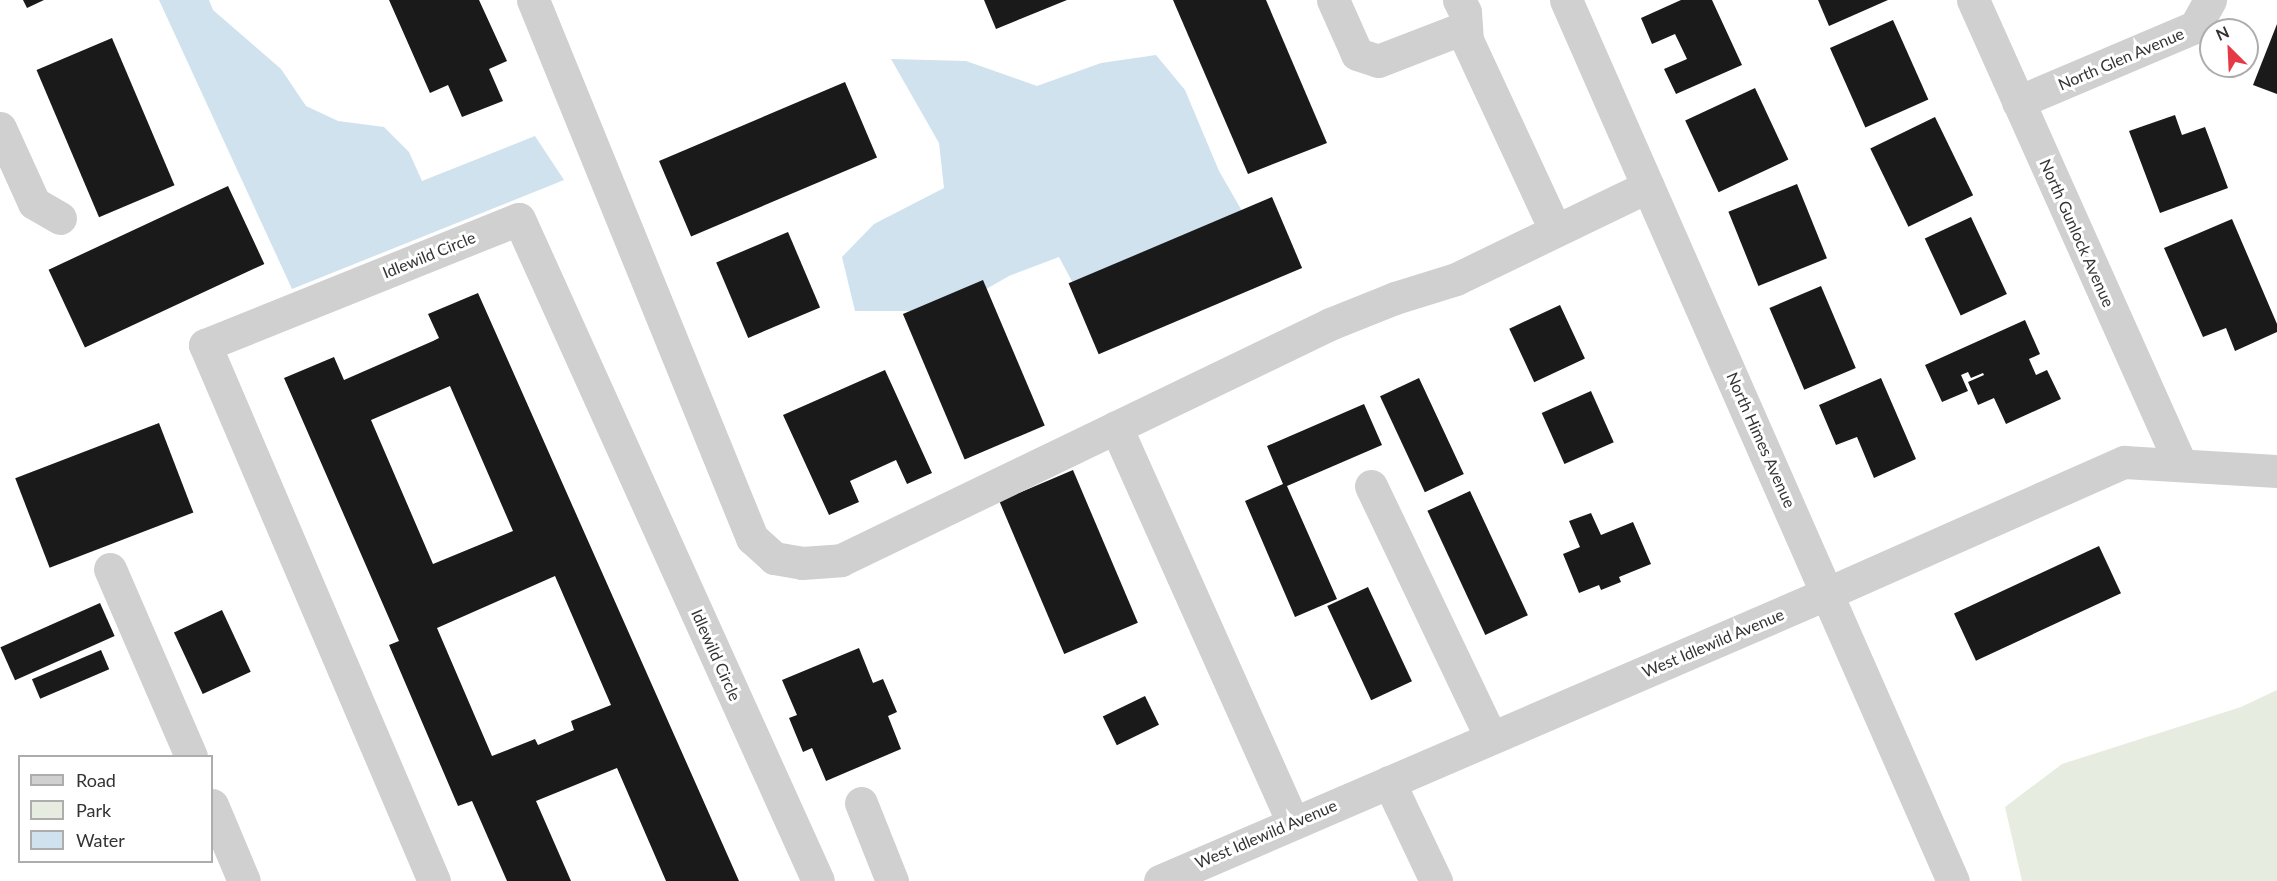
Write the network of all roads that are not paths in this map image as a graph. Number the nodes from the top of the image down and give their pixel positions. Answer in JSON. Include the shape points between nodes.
{"nodes":[{"id":1,"x":534,"y":0,"type":"edge"},
{"id":2,"x":1333,"y":0,"type":"edge"},
{"id":3,"x":1566,"y":0,"type":"edge"},
{"id":4,"x":1973,"y":0,"type":"edge"},
{"id":5,"x":2210,"y":0,"type":"edge"},
{"id":6,"x":1463,"y":14,"type":"edge"},
{"id":7,"x":2018,"y":102,"type":"junction"},
{"id":8,"x":0,"y":128,"type":"edge"},
{"id":9,"x":1648,"y":186,"type":"junction"},
{"id":10,"x":60,"y":218,"type":"dead end"},
{"id":11,"x":1556,"y":230,"type":"junction"},
{"id":12,"x":1116,"y":427,"type":"junction"},
{"id":13,"x":2181,"y":465,"type":"junction"},
{"id":14,"x":2277,"y":471,"type":"edge"},
{"id":15,"x":1371,"y":486,"type":"dead end"},
{"id":16,"x":110,"y":569,"type":"dead end"},
{"id":17,"x":1828,"y":593,"type":"junction"},
{"id":18,"x":1491,"y":738,"type":"junction"},
{"id":19,"x":191,"y":755,"type":"edge"},
{"id":20,"x":1389,"y":782,"type":"junction"},
{"id":21,"x":861,"y":803,"type":"dead end"},
{"id":22,"x":213,"y":807,"type":"edge"},
{"id":23,"x":1293,"y":823,"type":"junction"},
{"id":24,"x":1192,"y":874,"type":"edge"},
{"id":25,"x":244,"y":881,"type":"edge"},
{"id":26,"x":434,"y":881,"type":"edge"},
{"id":27,"x":818,"y":881,"type":"edge"},
{"id":28,"x":892,"y":881,"type":"edge"},
{"id":29,"x":1160,"y":881,"type":"edge"},
{"id":30,"x":1436,"y":881,"type":"edge"},
{"id":31,"x":1953,"y":881,"type":"edge"}],
"edges":[{"from":1,"to":12,"type":"street","via":[[752,538],[774,558],[802,563],[841,560]]},
{"from":2,"to":6,"type":"street","via":[[1357,54],[1378,61]]},
{"from":3,"to":9,"type":"street","name":"North Himes Avenue"},
{"from":4,"to":7,"type":"street","name":"North Gunlock Avenue"},
{"from":5,"to":7,"type":"street","name":"North Glen Avenue","via":[[2195,27]]},
{"from":6,"to":11,"type":"street","via":[[1467,40]]},
{"from":7,"to":13,"type":"street","name":"North Gunlock Avenue"},
{"from":8,"to":10,"type":"street","via":[[34,203]]},
{"from":9,"to":11,"type":"street"},
{"from":9,"to":17,"type":"street","name":"North Himes Avenue"},
{"from":11,"to":12,"type":"street","via":[[1456,279],[1330,324]]},
{"from":12,"to":23,"type":"street"},
{"from":13,"to":14,"type":"street","name":"West Idlewild Avenue"},
{"from":13,"to":17,"type":"street","name":"West Idlewild Avenue","via":[[2124,462]]},
{"from":15,"to":18,"type":"street"},
{"from":16,"to":19,"type":"street"},
{"from":17,"to":18,"type":"street","name":"West Idlewild Avenue"},
{"from":17,"to":31,"type":"street","name":"North Himes Avenue"},
{"from":18,"to":20,"type":"street","name":"West Idlewild Avenue"},
{"from":20,"to":23,"type":"street","name":"West Idlewild Avenue"},
{"from":20,"to":30,"type":"street"},
{"from":21,"to":28,"type":"street"},
{"from":22,"to":25,"type":"street"},
{"from":23,"to":24,"type":"street","name":"West Idlewild Avenue"},
{"from":24,"to":29,"type":"street","name":"West Idlewild Avenue"},
{"from":26,"to":27,"type":"street","name":"Idlewild Circle","via":[[205,345],[519,219]]}]}
